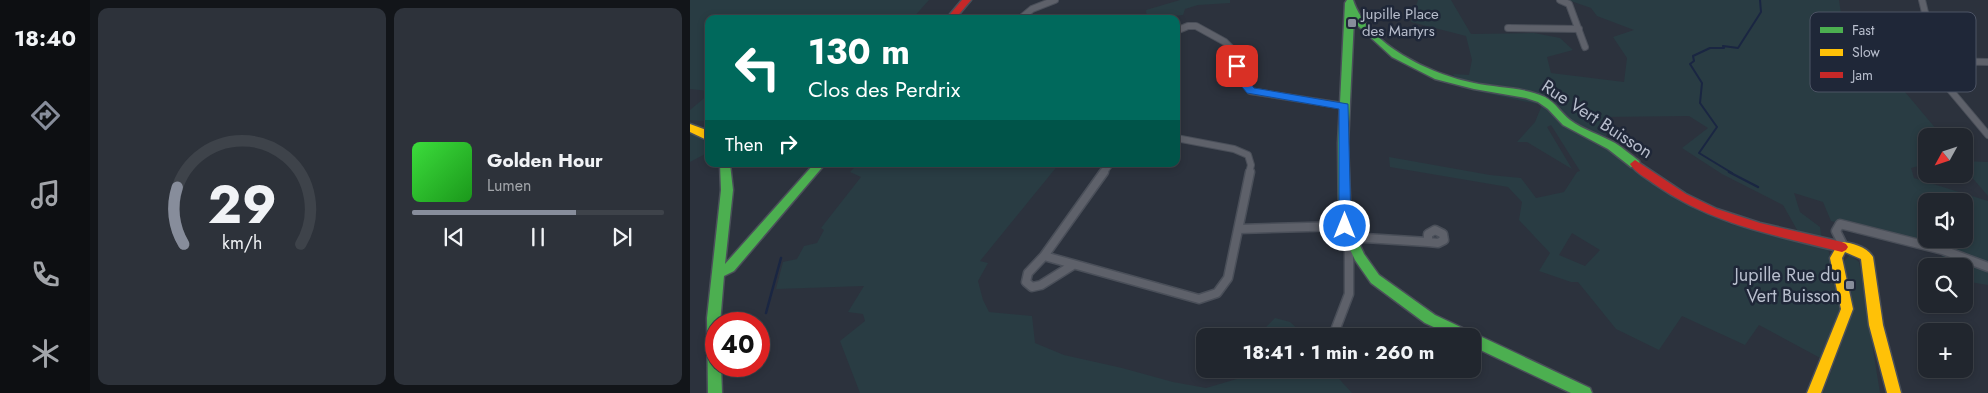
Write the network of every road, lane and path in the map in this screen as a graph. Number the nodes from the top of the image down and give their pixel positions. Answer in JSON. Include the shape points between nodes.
{"nodes":[{"id":1,"x":967,"y":0,"type":"edge"},
{"id":2,"x":1055,"y":0,"type":"edge"},
{"id":3,"x":1560,"y":0,"type":"edge"},
{"id":4,"x":1350,"y":1,"type":"edge"},
{"id":5,"x":954,"y":15,"type":"edge"},
{"id":6,"x":1024,"y":15,"type":"edge"},
{"id":7,"x":1508,"y":28,"type":"dead end"},
{"id":8,"x":1579,"y":29,"type":"junction"},
{"id":9,"x":1180,"y":30,"type":"edge"},
{"id":10,"x":1585,"y":47,"type":"dead end"},
{"id":11,"x":1952,"y":92,"type":"edge"},
{"id":12,"x":1344,"y":106,"type":"junction"},
{"id":13,"x":690,"y":128,"type":"edge"},
{"id":14,"x":705,"y":134,"type":"edge"},
{"id":15,"x":1988,"y":135,"type":"edge"},
{"id":16,"x":1180,"y":139,"type":"edge"},
{"id":17,"x":725,"y":167,"type":"edge"},
{"id":18,"x":817,"y":167,"type":"edge"},
{"id":19,"x":1108,"y":167,"type":"edge"},
{"id":20,"x":1239,"y":229,"type":"junction"},
{"id":21,"x":1347,"y":232,"type":"junction"},
{"id":22,"x":1428,"y":242,"type":"dead end"},
{"id":23,"x":1843,"y":247,"type":"junction"},
{"id":24,"x":1044,"y":256,"type":"junction"},
{"id":25,"x":1073,"y":264,"type":"junction"},
{"id":26,"x":1988,"y":267,"type":"edge"},
{"id":27,"x":717,"y":274,"type":"junction"},
{"id":28,"x":1336,"y":328,"type":"edge"},
{"id":29,"x":1449,"y":328,"type":"edge"},
{"id":30,"x":1481,"y":343,"type":"edge"},
{"id":31,"x":715,"y":393,"type":"edge"},
{"id":32,"x":1584,"y":393,"type":"edge"},
{"id":33,"x":1814,"y":393,"type":"edge"},
{"id":34,"x":1894,"y":393,"type":"edge"}],
"edges":[{"from":1,"to":5,"type":"street"},
{"from":2,"to":6,"type":"street","via":[[1038,4]]},
{"from":3,"to":8,"type":"street","via":[[1569,4]]},
{"from":4,"to":12,"type":"street"},
{"from":4,"to":23,"type":"street","name":"Rue Vert Buisson","via":[[1360,23],[1395,55],[1438,77],[1542,100],[1567,123],[1612,146],[1659,182],[1711,212]]},
{"from":7,"to":8,"type":"street"},
{"from":8,"to":10,"type":"street"},
{"from":9,"to":12,"type":"street","via":[[1198,26],[1234,48],[1238,55],[1237,66],[1250,91]]},
{"from":11,"to":15,"type":"street"},
{"from":12,"to":21,"type":"street"},
{"from":13,"to":14,"type":"street"},
{"from":16,"to":20,"type":"street","via":[[1234,149],[1248,156],[1251,165]]},
{"from":17,"to":27,"type":"street","via":[[727,190]]},
{"from":18,"to":27,"type":"street","via":[[730,267]]},
{"from":19,"to":24,"type":"street"},
{"from":20,"to":21,"type":"street"},
{"from":20,"to":25,"type":"street","via":[[1223,290],[1199,299]]},
{"from":21,"to":22,"type":"street"},
{"from":21,"to":28,"type":"street","via":[[1349,294]]},
{"from":21,"to":29,"type":"street","via":[[1374,279],[1430,319]]},
{"from":23,"to":26,"type":"street","via":[[1836,232],[1840,224],[1943,250]]},
{"from":23,"to":33,"type":"street","via":[[1836,258],[1847,309]]},
{"from":23,"to":34,"type":"street","name":"Rue Vert Buisson","via":[[1855,248],[1867,257],[1876,325]]},
{"from":24,"to":25,"type":"street"},
{"from":24,"to":25,"type":"street","via":[[1028,273],[1026,282],[1032,287],[1042,285]]},
{"from":27,"to":31,"type":"street","via":[[713,318]]},
{"from":30,"to":32,"type":"street"}]}
